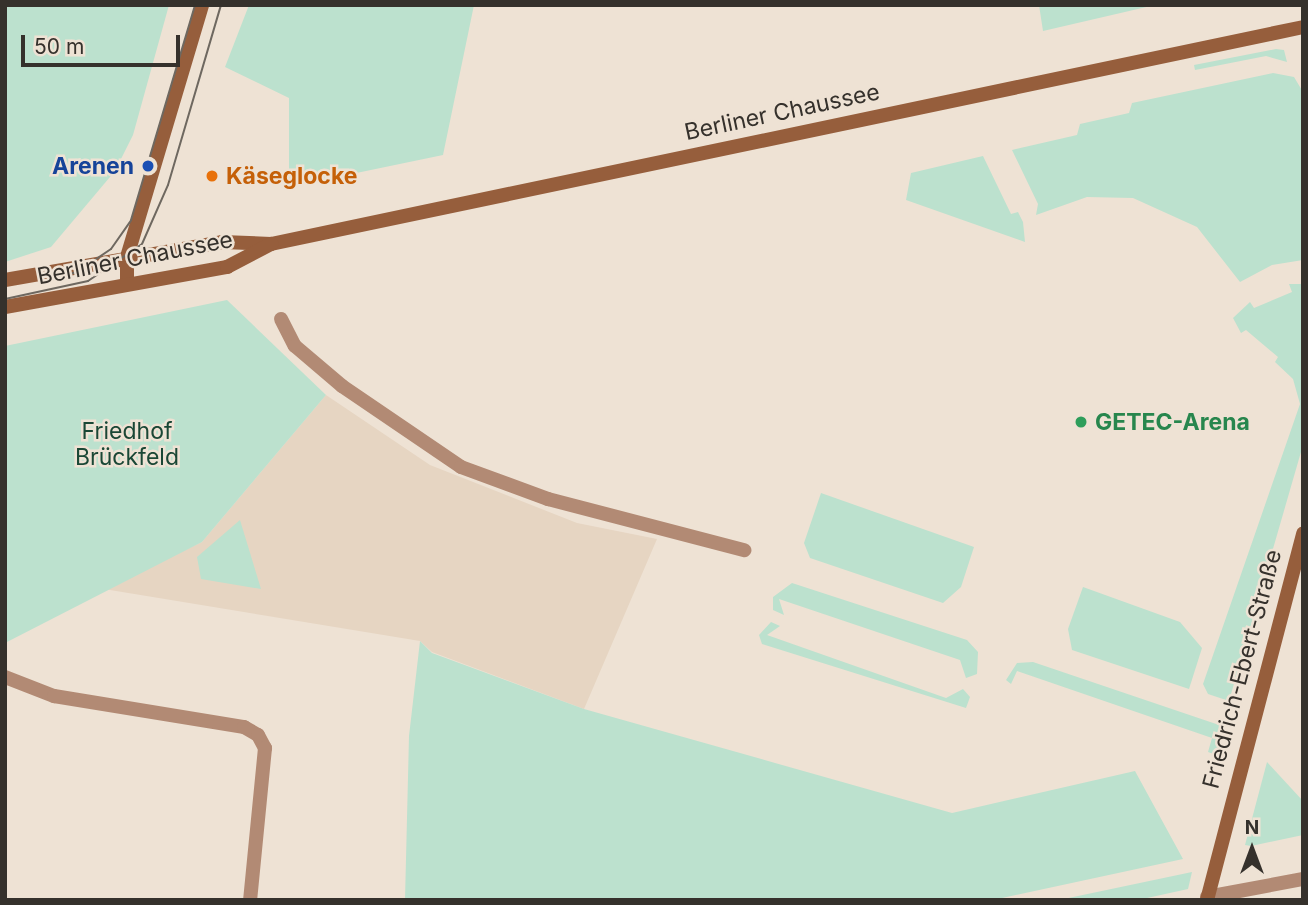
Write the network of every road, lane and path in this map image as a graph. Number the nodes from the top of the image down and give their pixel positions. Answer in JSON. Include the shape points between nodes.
{"nodes":[{"id":1,"x":202,"y":5,"type":"edge"},
{"id":2,"x":1303,"y":27,"type":"edge"},
{"id":3,"x":271,"y":244,"type":"junction"},
{"id":4,"x":127,"y":257,"type":"junction"},
{"id":5,"x":5,"y":280,"type":"edge"},
{"id":6,"x":127,"y":284,"type":"junction"},
{"id":7,"x":5,"y":307,"type":"edge"},
{"id":8,"x":281,"y":319,"type":"dead end"},
{"id":9,"x":1303,"y":533,"type":"edge"},
{"id":10,"x":744,"y":550,"type":"dead end"},
{"id":11,"x":5,"y":677,"type":"edge"},
{"id":12,"x":1303,"y":879,"type":"edge"},
{"id":13,"x":1207,"y":898,"type":"edge"},
{"id":14,"x":250,"y":900,"type":"edge"}],
"edges":[{"from":1,"to":4,"type":"main road"},
{"from":2,"to":3,"type":"main road","name":"Berliner Chaussee"},
{"from":3,"to":4,"type":"main road","name":"Berliner Chaussee","via":[[222,242]]},
{"from":3,"to":6,"type":"main road","name":"Berliner Chaussee","via":[[227,267]]},
{"from":4,"to":5,"type":"main road","name":"Berliner Chaussee"},
{"from":4,"to":6,"type":"main road"},
{"from":6,"to":7,"type":"main road","name":"Berliner Chaussee"},
{"from":8,"to":10,"type":"street","via":[[295,346],[342,386],[461,467],[548,499]]},
{"from":9,"to":13,"type":"main road","name":"Friedrich-Ebert-Straße"},
{"from":11,"to":14,"type":"street","via":[[54,696],[244,727],[258,735],[265,748]]},
{"from":12,"to":13,"type":"street"}]}
